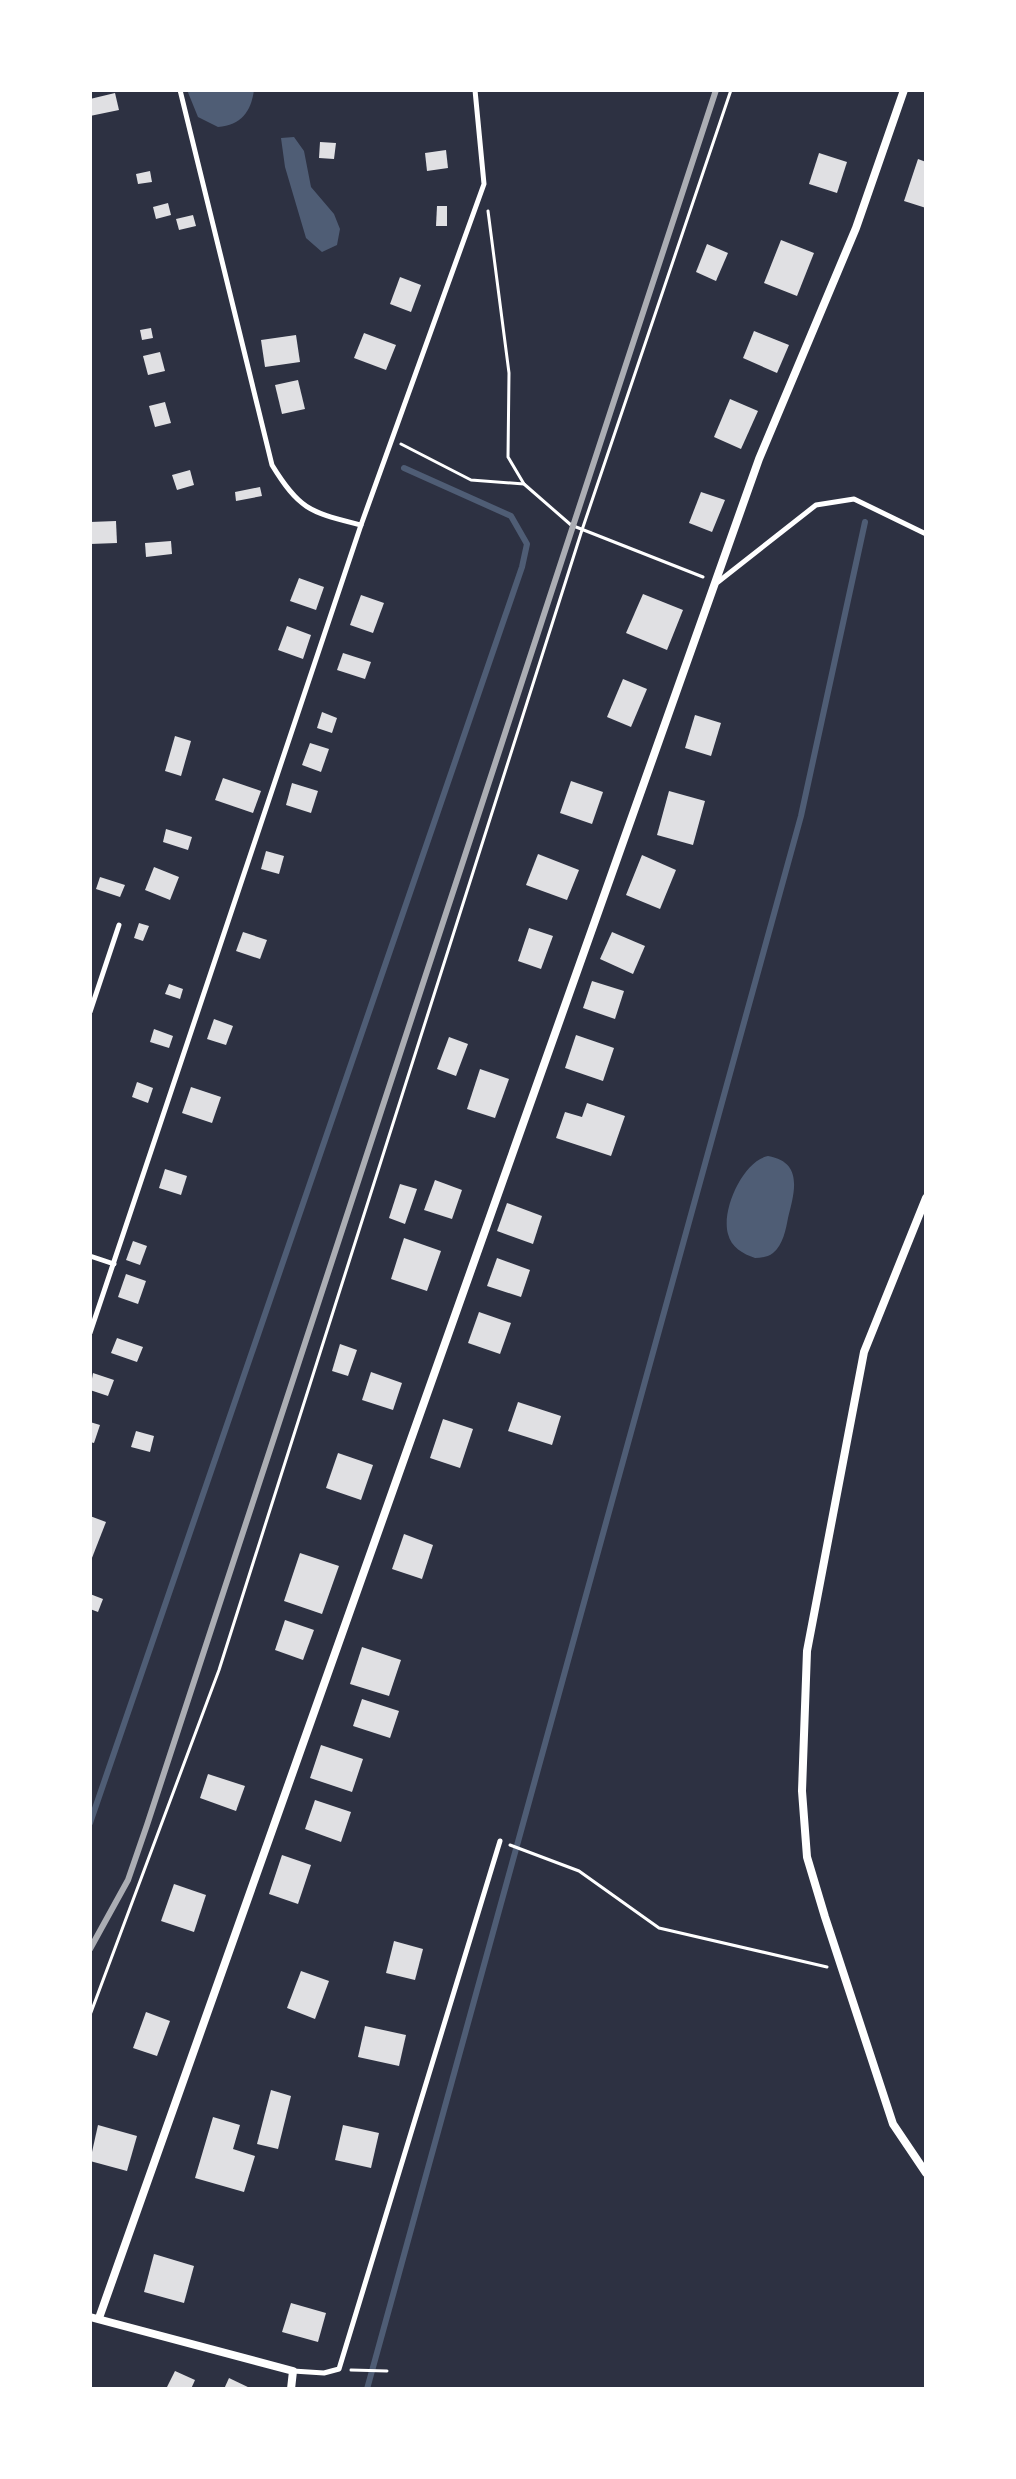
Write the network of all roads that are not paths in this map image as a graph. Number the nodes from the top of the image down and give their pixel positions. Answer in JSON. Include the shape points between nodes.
{"nodes":[{"id":1,"x":180,"y":90,"type":"edge"},
{"id":2,"x":475,"y":90,"type":"edge"},
{"id":3,"x":904,"y":90,"type":"edge"},
{"id":4,"x":361,"y":525,"type":"junction"},
{"id":5,"x":926,"y":534,"type":"edge"},
{"id":6,"x":718,"y":582,"type":"junction"},
{"id":7,"x":119,"y":925,"type":"dead end"},
{"id":8,"x":90,"y":1012,"type":"edge"},
{"id":9,"x":926,"y":1198,"type":"edge"},
{"id":10,"x":90,"y":1256,"type":"edge"},
{"id":11,"x":114,"y":1264,"type":"junction"},
{"id":12,"x":90,"y":1333,"type":"edge"},
{"id":13,"x":500,"y":1841,"type":"road end"},
{"id":14,"x":926,"y":2173,"type":"edge"},
{"id":15,"x":95,"y":2318,"type":"edge"},
{"id":16,"x":293,"y":2371,"type":"junction"},
{"id":17,"x":291,"y":2389,"type":"edge"}],
"edges":[{"from":1,"to":4,"type":"lane","via":[[272,465],[288,492],[312,512]]},
{"from":2,"to":4,"type":"lane","via":[[484,184]]},
{"from":3,"to":6,"type":"street","via":[[856,228],[759,459]]},
{"from":4,"to":11,"type":"lane"},
{"from":5,"to":6,"type":"lane","via":[[854,499],[816,505]]},
{"from":6,"to":15,"type":"street"},
{"from":7,"to":8,"type":"lane"},
{"from":9,"to":14,"type":"street","via":[[864,1352],[807,1651],[802,1791],[807,1857],[843,1970],[893,2124]]},
{"from":10,"to":11,"type":"lane"},
{"from":11,"to":12,"type":"lane"},
{"from":13,"to":16,"type":"lane","via":[[339,2369]]},
{"from":15,"to":16,"type":"street"},
{"from":16,"to":17,"type":"street"}]}
